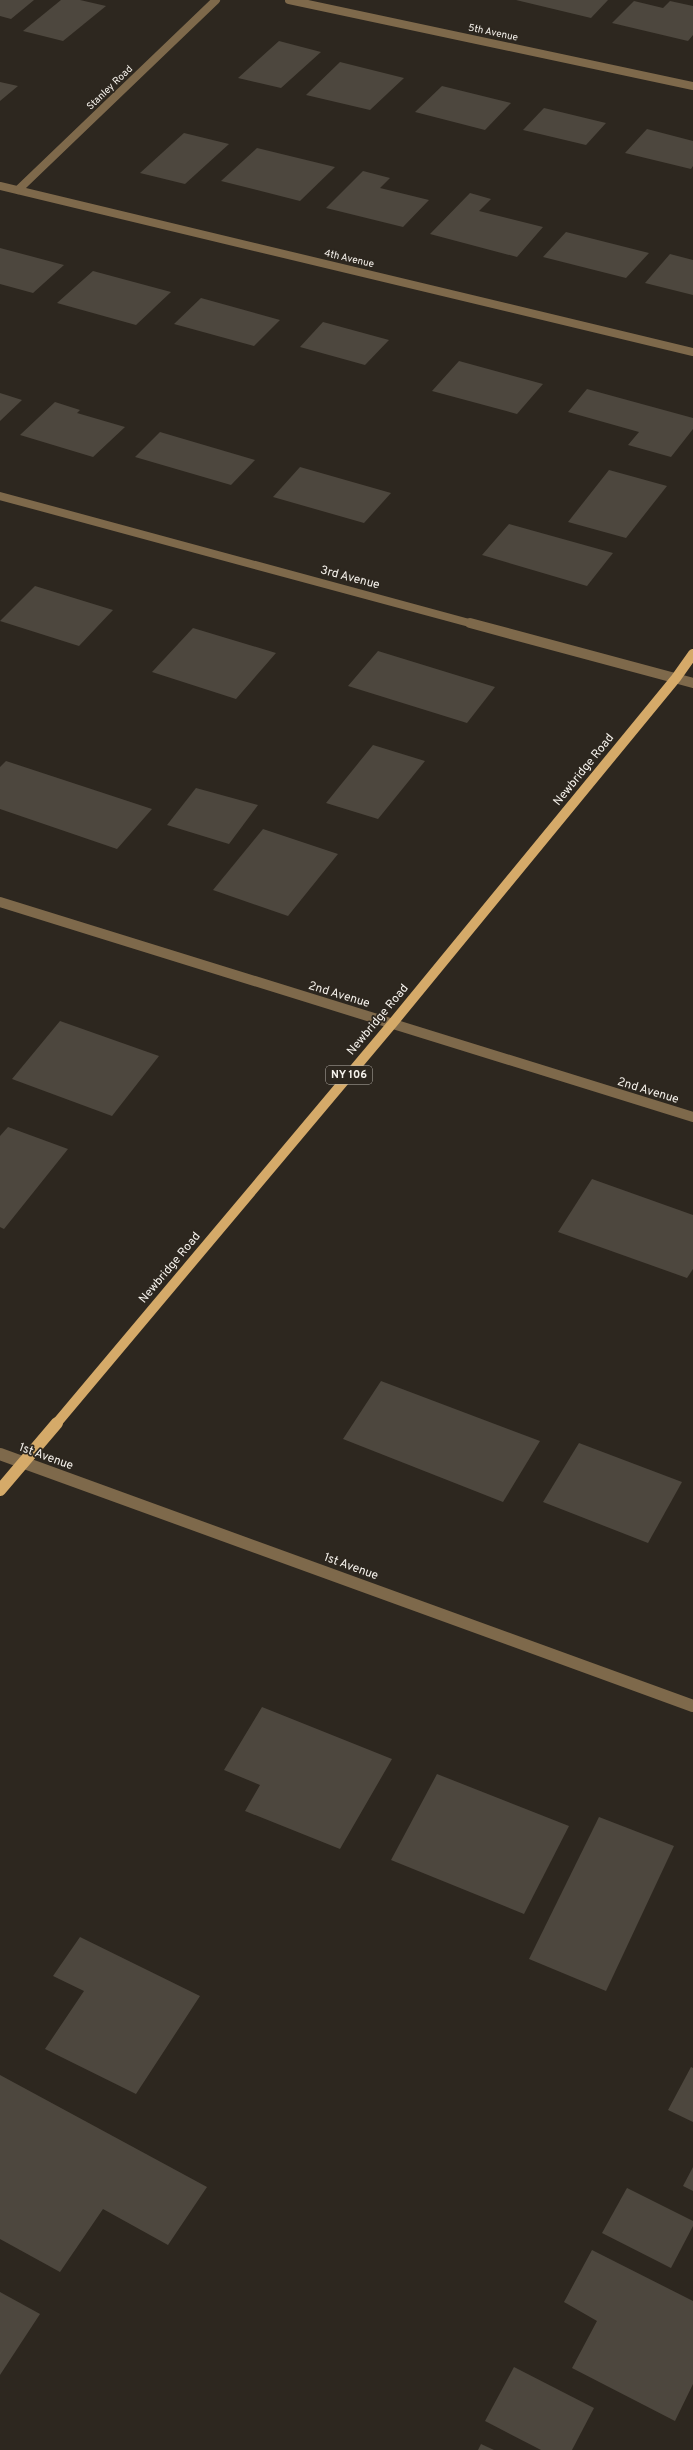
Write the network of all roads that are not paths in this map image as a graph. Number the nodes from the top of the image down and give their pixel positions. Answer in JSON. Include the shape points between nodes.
{"nodes":[{"id":1,"x":216,"y":0,"type":"edge"},
{"id":2,"x":289,"y":0,"type":"edge"},
{"id":3,"x":693,"y":86,"type":"edge"},
{"id":4,"x":0,"y":186,"type":"edge"},
{"id":5,"x":18,"y":190,"type":"junction"},
{"id":6,"x":693,"y":352,"type":"edge"},
{"id":7,"x":0,"y":496,"type":"edge"},
{"id":8,"x":693,"y":654,"type":"edge"},
{"id":9,"x":676,"y":678,"type":"junction"},
{"id":10,"x":693,"y":683,"type":"edge"},
{"id":11,"x":0,"y":902,"type":"edge"},
{"id":12,"x":392,"y":1024,"type":"junction"},
{"id":13,"x":693,"y":1118,"type":"edge"},
{"id":14,"x":0,"y":1454,"type":"edge"},
{"id":15,"x":23,"y":1462,"type":"junction"},
{"id":16,"x":0,"y":1490,"type":"edge"},
{"id":17,"x":693,"y":1706,"type":"edge"}],
"edges":[{"from":1,"to":5,"type":"street","name":"Stanley Road"},
{"from":2,"to":3,"type":"street","name":"5th Avenue"},
{"from":4,"to":5,"type":"street","name":"4th Avenue"},
{"from":5,"to":6,"type":"street","name":"4th Avenue"},
{"from":7,"to":9,"type":"street","name":"3rd Avenue"},
{"from":8,"to":9,"type":"main road","name":"Newbridge Road","number":"NY 106"},
{"from":9,"to":10,"type":"street","name":"3rd Avenue"},
{"from":9,"to":12,"type":"main road","name":"Newbridge Road","number":"NY 106"},
{"from":11,"to":12,"type":"street","name":"2nd Avenue"},
{"from":12,"to":13,"type":"street","name":"2nd Avenue"},
{"from":12,"to":15,"type":"main road","name":"Newbridge Road","number":"NY 106"},
{"from":14,"to":15,"type":"street","name":"1st Avenue"},
{"from":15,"to":16,"type":"main road","name":"Newbridge Road","number":"NY 106"},
{"from":15,"to":17,"type":"street","name":"1st Avenue"}]}
